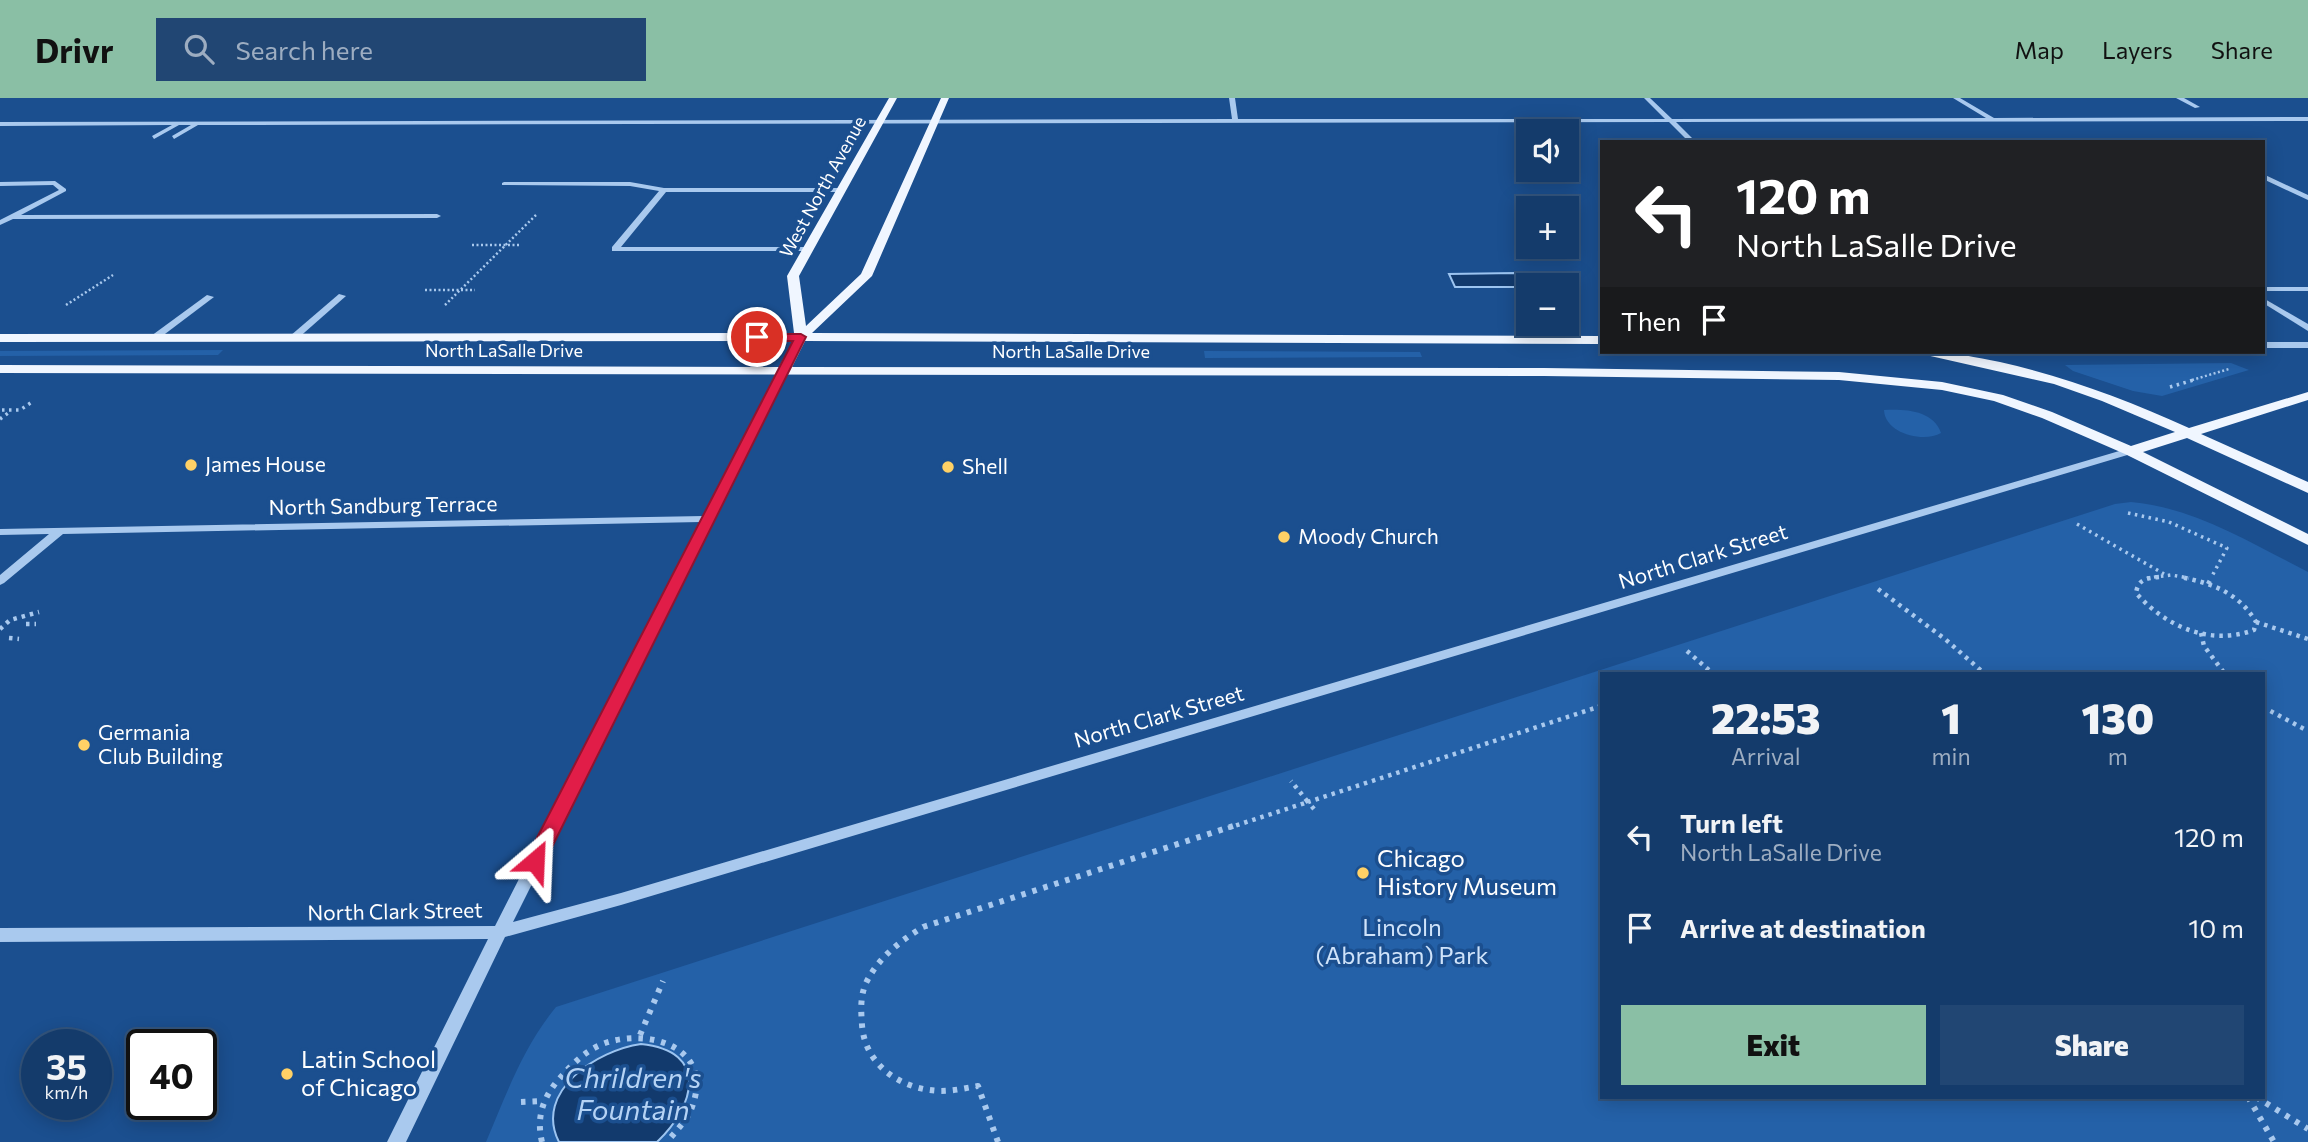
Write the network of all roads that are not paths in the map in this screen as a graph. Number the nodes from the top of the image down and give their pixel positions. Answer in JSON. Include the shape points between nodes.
{"nodes":[{"id":1,"x":893,"y":98,"type":"edge"},
{"id":2,"x":945,"y":98,"type":"edge"},
{"id":3,"x":1232,"y":98,"type":"edge"},
{"id":4,"x":1647,"y":98,"type":"edge"},
{"id":5,"x":1956,"y":98,"type":"edge"},
{"id":6,"x":2179,"y":98,"type":"edge"},
{"id":7,"x":2197,"y":107,"type":"dead end"},
{"id":8,"x":2308,"y":119,"type":"edge"},
{"id":9,"x":1993,"y":120,"type":"junction"},
{"id":10,"x":1671,"y":121,"type":"junction"},
{"id":11,"x":1236,"y":122,"type":"junction"},
{"id":12,"x":879,"y":123,"type":"junction"},
{"id":13,"x":934,"y":123,"type":"junction"},
{"id":14,"x":0,"y":124,"type":"edge"},
{"id":15,"x":18,"y":124,"type":"junction"},
{"id":16,"x":180,"y":124,"type":"junction"},
{"id":17,"x":199,"y":124,"type":"junction"},
{"id":18,"x":0,"y":132,"type":"edge"},
{"id":19,"x":154,"y":137,"type":"dead end"},
{"id":20,"x":174,"y":137,"type":"dead end"},
{"id":21,"x":1691,"y":140,"type":"edge"},
{"id":22,"x":2265,"y":177,"type":"edge"},
{"id":23,"x":0,"y":184,"type":"edge"},
{"id":24,"x":504,"y":184,"type":"dead end"},
{"id":25,"x":664,"y":190,"type":"junction"},
{"id":26,"x":842,"y":190,"type":"junction"},
{"id":27,"x":2308,"y":198,"type":"edge"},
{"id":28,"x":437,"y":216,"type":"dead end"},
{"id":29,"x":12,"y":217,"type":"junction"},
{"id":30,"x":0,"y":223,"type":"edge"},
{"id":31,"x":808,"y":249,"type":"junction"},
{"id":32,"x":2265,"y":289,"type":"edge"},
{"id":33,"x":2308,"y":289,"type":"edge"},
{"id":34,"x":342,"y":296,"type":"dead end"},
{"id":35,"x":210,"y":297,"type":"dead end"},
{"id":36,"x":2265,"y":301,"type":"edge"},
{"id":37,"x":2308,"y":328,"type":"edge"},
{"id":38,"x":801,"y":337,"type":"junction"},
{"id":39,"x":0,"y":338,"type":"edge"},
{"id":40,"x":154,"y":338,"type":"junction"},
{"id":41,"x":293,"y":338,"type":"junction"},
{"id":42,"x":1600,"y":340,"type":"edge"},
{"id":43,"x":2265,"y":345,"type":"edge"},
{"id":44,"x":2308,"y":345,"type":"edge"},
{"id":45,"x":1941,"y":354,"type":"edge"},
{"id":46,"x":0,"y":369,"type":"edge"},
{"id":47,"x":784,"y":370,"type":"junction"},
{"id":48,"x":2308,"y":396,"type":"edge"},
{"id":49,"x":2187,"y":433,"type":"junction"},
{"id":50,"x":2130,"y":451,"type":"junction"},
{"id":51,"x":2308,"y":488,"type":"edge"},
{"id":52,"x":708,"y":519,"type":"junction"},
{"id":53,"x":0,"y":532,"type":"edge"},
{"id":54,"x":58,"y":532,"type":"junction"},
{"id":55,"x":2308,"y":540,"type":"edge"},
{"id":56,"x":0,"y":581,"type":"edge"},
{"id":57,"x":500,"y":932,"type":"junction"},
{"id":58,"x":0,"y":935,"type":"edge"},
{"id":59,"x":396,"y":1142,"type":"edge"}],
"edges":[{"from":1,"to":12,"type":"main road","name":"West North Avenue"},
{"from":2,"to":13,"type":"main road"},
{"from":3,"to":11,"type":"street"},
{"from":4,"to":10,"type":"street"},
{"from":5,"to":9,"type":"street"},
{"from":6,"to":7,"type":"street"},
{"from":8,"to":9,"type":"street"},
{"from":9,"to":10,"type":"street"},
{"from":10,"to":11,"type":"street"},
{"from":10,"to":21,"type":"street"},
{"from":11,"to":13,"type":"street"},
{"from":12,"to":13,"type":"street"},
{"from":12,"to":17,"type":"street"},
{"from":12,"to":26,"type":"main road","name":"West North Avenue"},
{"from":13,"to":38,"type":"main road","via":[[866,276]]},
{"from":14,"to":15,"type":"street"},
{"from":15,"to":16,"type":"street"},
{"from":15,"to":18,"type":"street"},
{"from":16,"to":17,"type":"street"},
{"from":16,"to":19,"type":"street"},
{"from":17,"to":20,"type":"street"},
{"from":22,"to":27,"type":"street"},
{"from":23,"to":29,"type":"street","via":[[55,183],[64,190]]},
{"from":24,"to":25,"type":"street","via":[[630,184]]},
{"from":25,"to":26,"type":"street"},
{"from":25,"to":31,"type":"street","via":[[615,249]]},
{"from":26,"to":31,"type":"main road","name":"West North Avenue"},
{"from":28,"to":29,"type":"street"},
{"from":29,"to":30,"type":"street"},
{"from":31,"to":38,"type":"main road","name":"West North Avenue","via":[[793,276]]},
{"from":32,"to":33,"type":"street"},
{"from":34,"to":41,"type":"street"},
{"from":35,"to":40,"type":"street"},
{"from":36,"to":37,"type":"street"},
{"from":38,"to":41,"type":"main road","name":"North LaSalle Drive"},
{"from":38,"to":42,"type":"main road","name":"North LaSalle Drive"},
{"from":38,"to":47,"type":"main road"},
{"from":39,"to":40,"type":"main road","name":"North LaSalle Drive"},
{"from":40,"to":41,"type":"main road","name":"North LaSalle Drive"},
{"from":43,"to":44,"type":"street"},
{"from":45,"to":49,"type":"main road","via":[[2078,387]]},
{"from":46,"to":47,"type":"main road","name":"North LaSalle Drive"},
{"from":47,"to":50,"type":"main road","name":"North LaSalle Drive","via":[[1839,376],[1942,386],[1998,398]]},
{"from":47,"to":52,"type":"street"},
{"from":48,"to":49,"type":"main road","name":"North Clark Street"},
{"from":49,"to":50,"type":"main road","name":"North Clark Street"},
{"from":49,"to":51,"type":"main road"},
{"from":50,"to":55,"type":"main road","name":"North LaSalle Drive"},
{"from":50,"to":57,"type":"street","name":"North Clark Street"},
{"from":52,"to":54,"type":"street","name":"North Sandburg Terrace"},
{"from":52,"to":57,"type":"street"},
{"from":53,"to":54,"type":"street","name":"North Sandburg Terrace"},
{"from":54,"to":56,"type":"street"},
{"from":57,"to":58,"type":"street","name":"North Clark Street"},
{"from":57,"to":59,"type":"street"}]}
